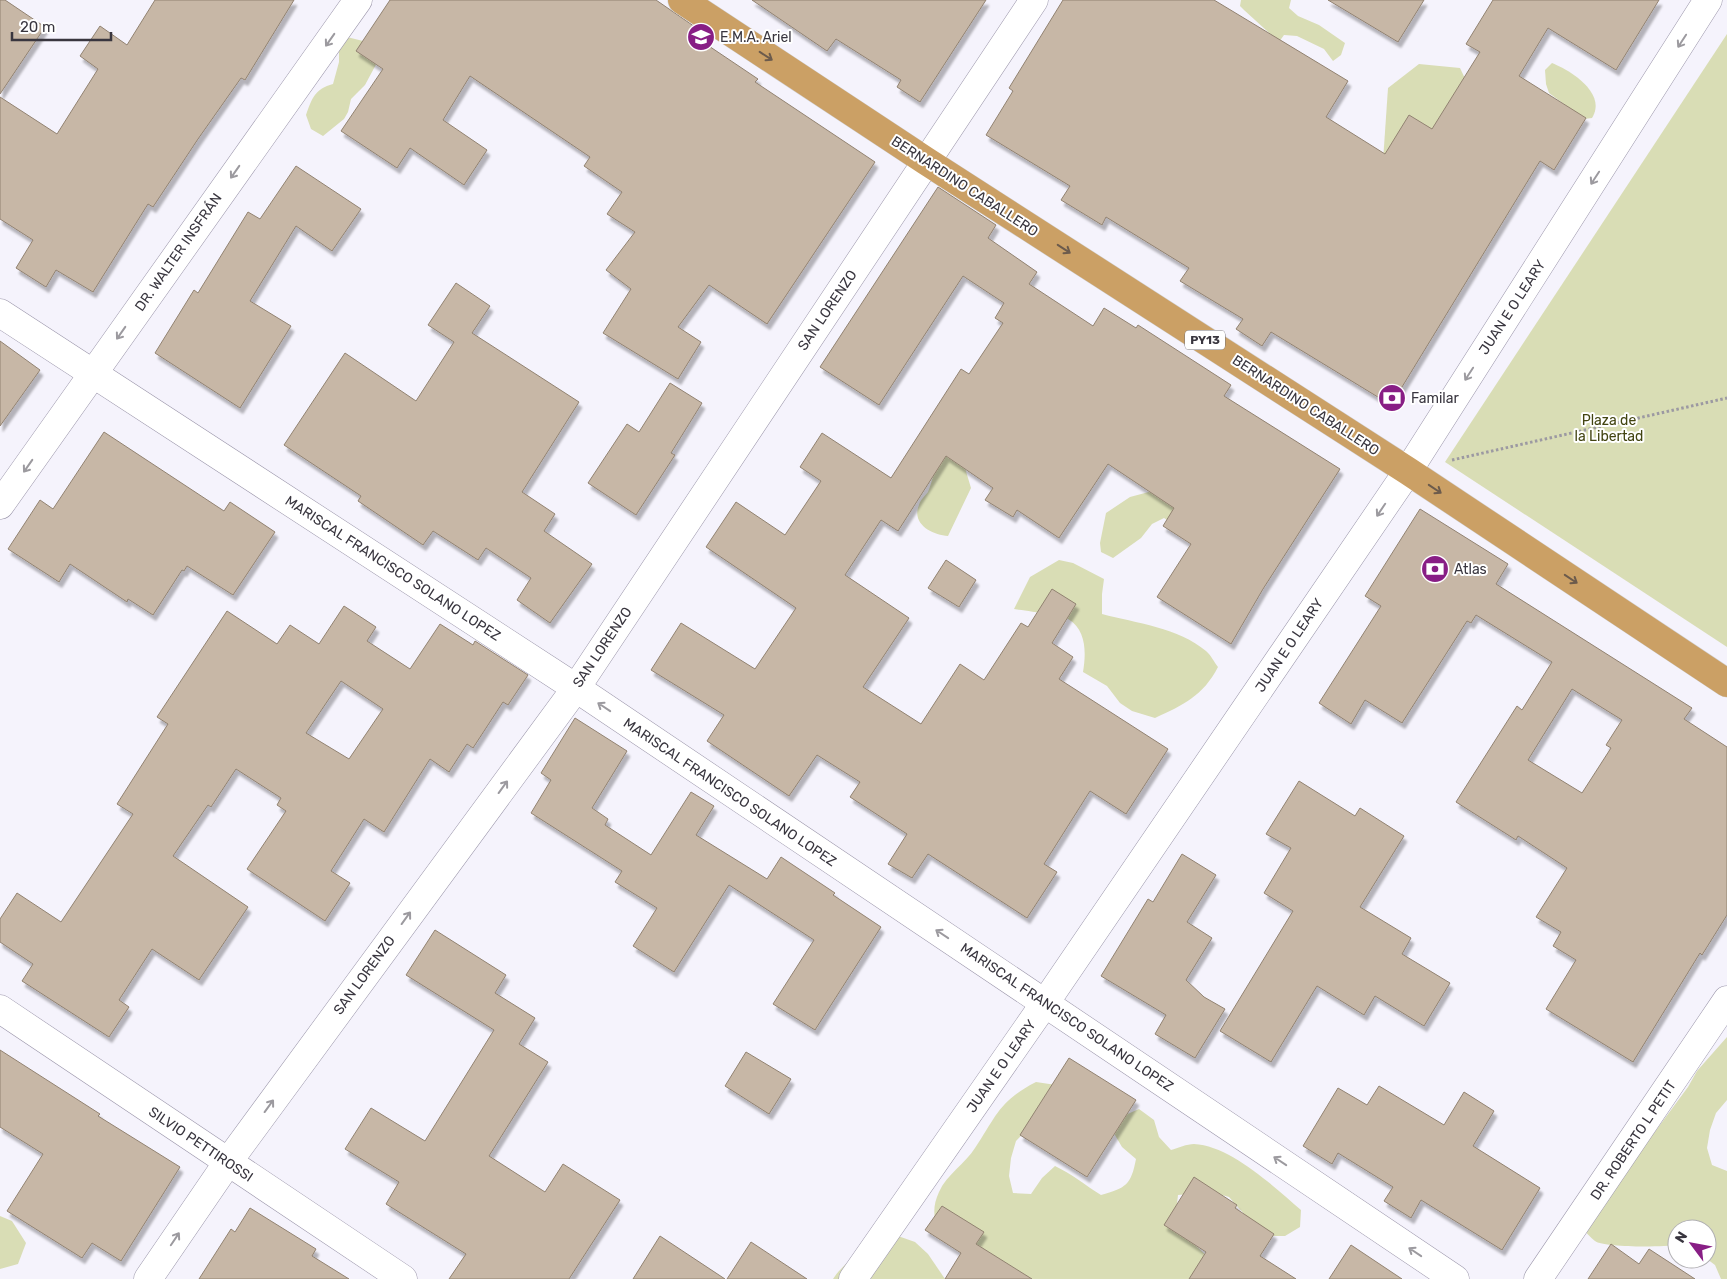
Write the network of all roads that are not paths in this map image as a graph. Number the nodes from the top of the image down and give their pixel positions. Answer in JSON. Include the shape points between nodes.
{"nodes":[{"id":1,"x":358,"y":0,"type":"edge"},
{"id":2,"x":682,"y":0,"type":"edge"},
{"id":3,"x":1034,"y":0,"type":"edge"},
{"id":4,"x":1708,"y":0,"type":"edge"},
{"id":5,"x":926,"y":161,"type":"junction"},
{"id":6,"x":0,"y":313,"type":"edge"},
{"id":7,"x":93,"y":373,"type":"junction"},
{"id":8,"x":1408,"y":471,"type":"junction"},
{"id":9,"x":0,"y":506,"type":"edge"},
{"id":10,"x":1727,"y":682,"type":"edge"},
{"id":11,"x":576,"y":688,"type":"junction"},
{"id":12,"x":1727,"y":1000,"type":"edge"},
{"id":13,"x":1045,"y":1003,"type":"junction"},
{"id":14,"x":0,"y":1009,"type":"edge"},
{"id":15,"x":228,"y":1162,"type":"junction"},
{"id":16,"x":148,"y":1279,"type":"edge"},
{"id":17,"x":403,"y":1279,"type":"edge"},
{"id":18,"x":853,"y":1279,"type":"edge"},
{"id":19,"x":1456,"y":1279,"type":"edge"},
{"id":20,"x":1538,"y":1279,"type":"edge"}],
"edges":[{"from":1,"to":7,"type":"street","name":"DR. WALTER INSFRÁN","one_way":true},
{"from":2,"to":5,"type":"highway","name":"BERNARDINO CABALLERO","number":"PY13","one_way":true},
{"from":3,"to":5,"type":"street","name":"SAN LORENZO"},
{"from":4,"to":8,"type":"street","name":"JUAN E O LEARY","one_way":true},
{"from":5,"to":8,"type":"highway","name":"BERNARDINO CABALLERO","number":"PY13","one_way":true},
{"from":5,"to":11,"type":"street","name":"SAN LORENZO"},
{"from":6,"to":7,"type":"street","name":"MARISCAL FRANCISCO SOLANO LOPEZ"},
{"from":7,"to":9,"type":"street","name":"DR. WALTER INSFRÁN","one_way":true},
{"from":7,"to":11,"type":"street","name":"MARISCAL FRANCISCO SOLANO LOPEZ"},
{"from":8,"to":10,"type":"highway","name":"BERNARDINO CABALLERO","number":"PY13","one_way":true},
{"from":8,"to":13,"type":"street","name":"JUAN E O LEARY","one_way":true},
{"from":13,"to":11,"type":"street","name":"MARISCAL FRANCISCO SOLANO LOPEZ","one_way":true},
{"from":15,"to":11,"type":"street","name":"SAN LORENZO","one_way":true},
{"from":12,"to":20,"type":"street","name":"DR. ROBERTO L PETIT"},
{"from":13,"to":18,"type":"street","name":"JUAN E O LEARY"},
{"from":19,"to":13,"type":"street","name":"MARISCAL FRANCISCO SOLANO LOPEZ","one_way":true},
{"from":14,"to":15,"type":"street","name":"SILVIO PETTIROSSI"},
{"from":16,"to":15,"type":"street","name":"SAN LORENZO","one_way":true},
{"from":15,"to":17,"type":"street","name":"SILVIO PETTIROSSI"}]}
